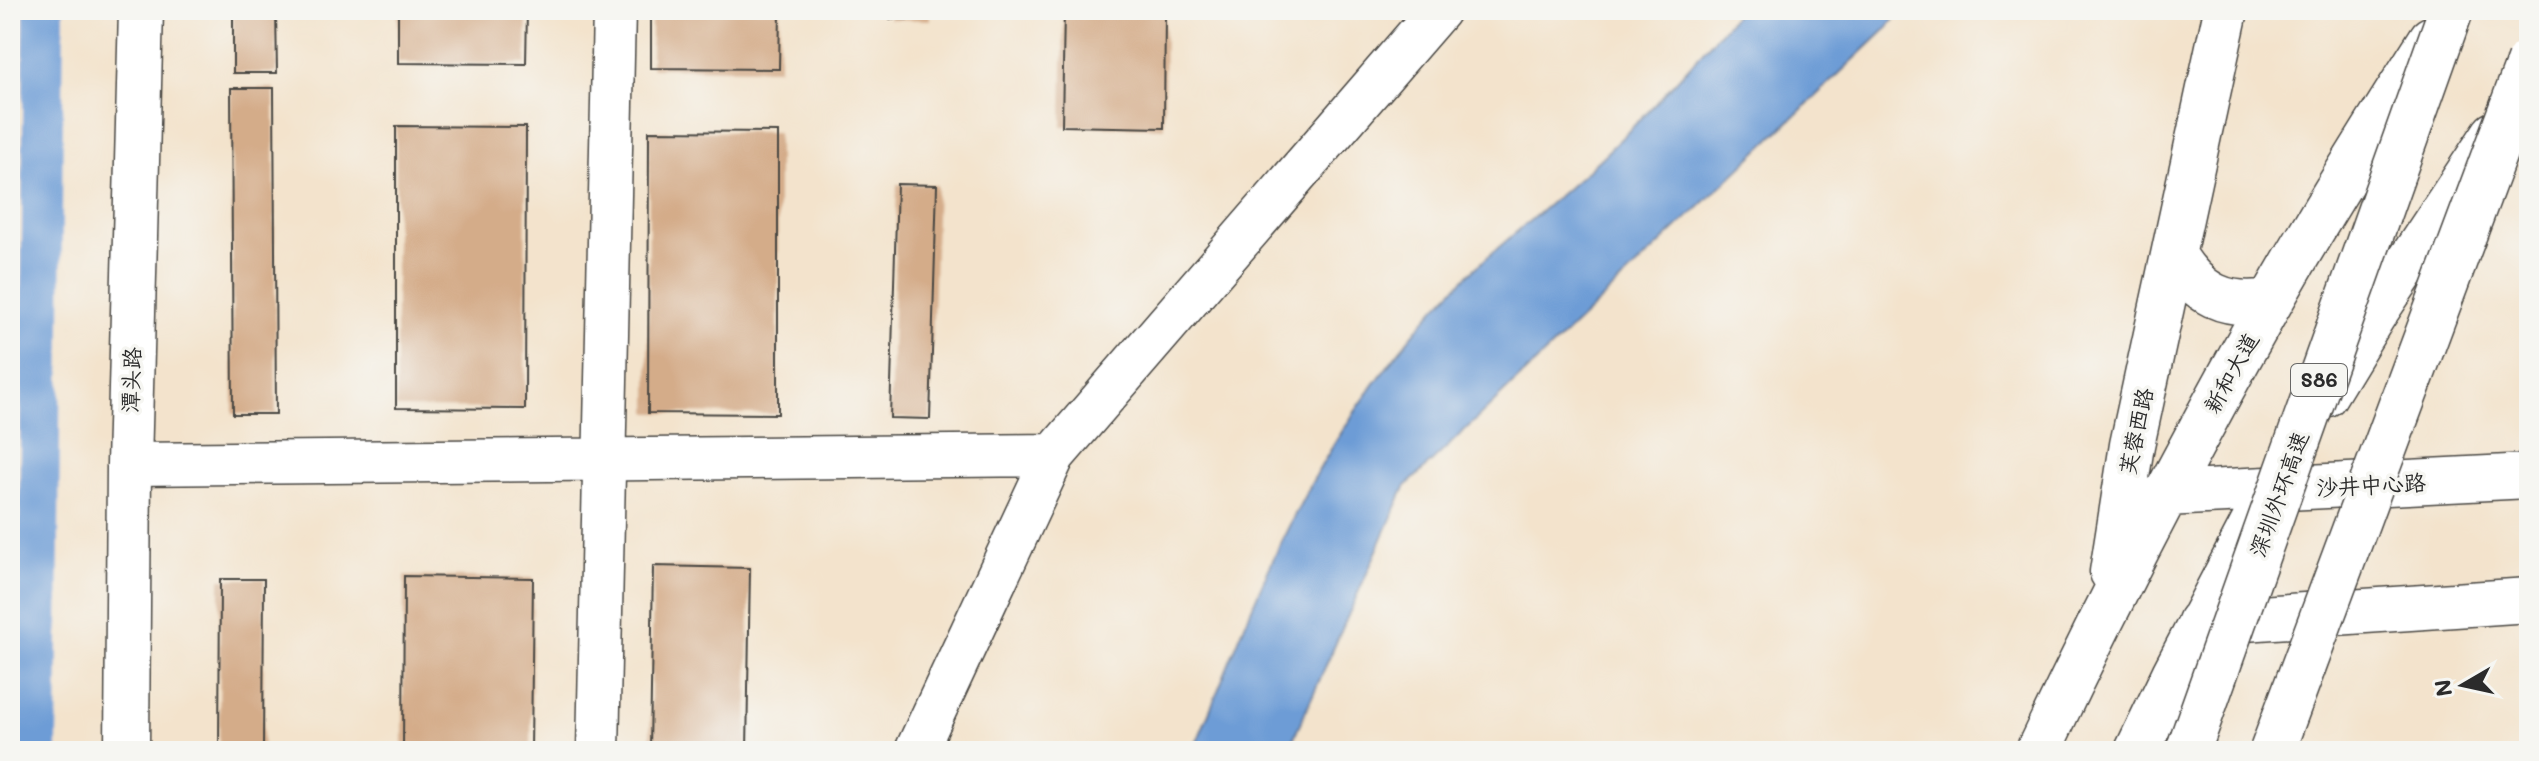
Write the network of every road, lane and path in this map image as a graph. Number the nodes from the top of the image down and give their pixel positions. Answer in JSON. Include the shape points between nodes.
{"nodes":[{"id":1,"x":141,"y":10,"type":"edge"},
{"id":2,"x":614,"y":10,"type":"edge"},
{"id":3,"x":1439,"y":10,"type":"edge"},
{"id":4,"x":2226,"y":10,"type":"edge"},
{"id":5,"x":2450,"y":10,"type":"edge"},
{"id":6,"x":2529,"y":61,"type":"edge"},
{"id":7,"x":2529,"y":84,"type":"edge"},
{"id":8,"x":2174,"y":255,"type":"junction"},
{"id":9,"x":2271,"y":301,"type":"junction"},
{"id":10,"x":1054,"y":455,"type":"junction"},
{"id":11,"x":604,"y":459,"type":"junction"},
{"id":12,"x":129,"y":464,"type":"junction"},
{"id":13,"x":2529,"y":476,"type":"edge"},
{"id":14,"x":2271,"y":489,"type":"junction"},
{"id":15,"x":2165,"y":494,"type":"junction"},
{"id":16,"x":2529,"y":600,"type":"edge"},
{"id":17,"x":2107,"y":609,"type":"junction"},
{"id":18,"x":2200,"y":622,"type":"junction"},
{"id":19,"x":127,"y":751,"type":"edge"},
{"id":20,"x":598,"y":751,"type":"edge"},
{"id":21,"x":916,"y":751,"type":"edge"},
{"id":22,"x":2038,"y":751,"type":"edge"},
{"id":23,"x":2137,"y":751,"type":"edge"},
{"id":24,"x":2188,"y":751,"type":"edge"},
{"id":25,"x":2272,"y":751,"type":"edge"}],
"edges":[{"from":1,"to":12,"type":"main road","name":"潭头路"},
{"from":2,"to":11,"type":"street"},
{"from":3,"to":10,"type":"street"},
{"from":4,"to":8,"type":"main road","name":"芙蓉西路"},
{"from":5,"to":9,"type":"main road","name":"新和大道"},
{"from":5,"to":24,"type":"main road","name":"深圳外环高速","number":"S86","bridge":true},
{"from":6,"to":25,"type":"main road","bridge":true},
{"from":7,"to":14,"type":"main road","via":[[2373,316]]},
{"from":8,"to":9,"type":"main road","via":[[2197,286],[2214,297],[2252,304]]},
{"from":8,"to":17,"type":"main road","name":"芙蓉西路","via":[[2132,445]]},
{"from":9,"to":15,"type":"main road","name":"新和大道"},
{"from":10,"to":11,"type":"street"},
{"from":10,"to":21,"type":"street"},
{"from":11,"to":12,"type":"street"},
{"from":11,"to":20,"type":"street"},
{"from":12,"to":19,"type":"main road","name":"潭头路"},
{"from":13,"to":14,"type":"main road","name":"沙井中心路"},
{"from":14,"to":15,"type":"main road","name":"沙井中心路"},
{"from":14,"to":18,"type":"main road"},
{"from":15,"to":17,"type":"main road","name":"新和大道"},
{"from":16,"to":18,"type":"main road"},
{"from":17,"to":22,"type":"main road","name":"新和大道"},
{"from":18,"to":23,"type":"main road"}]}
